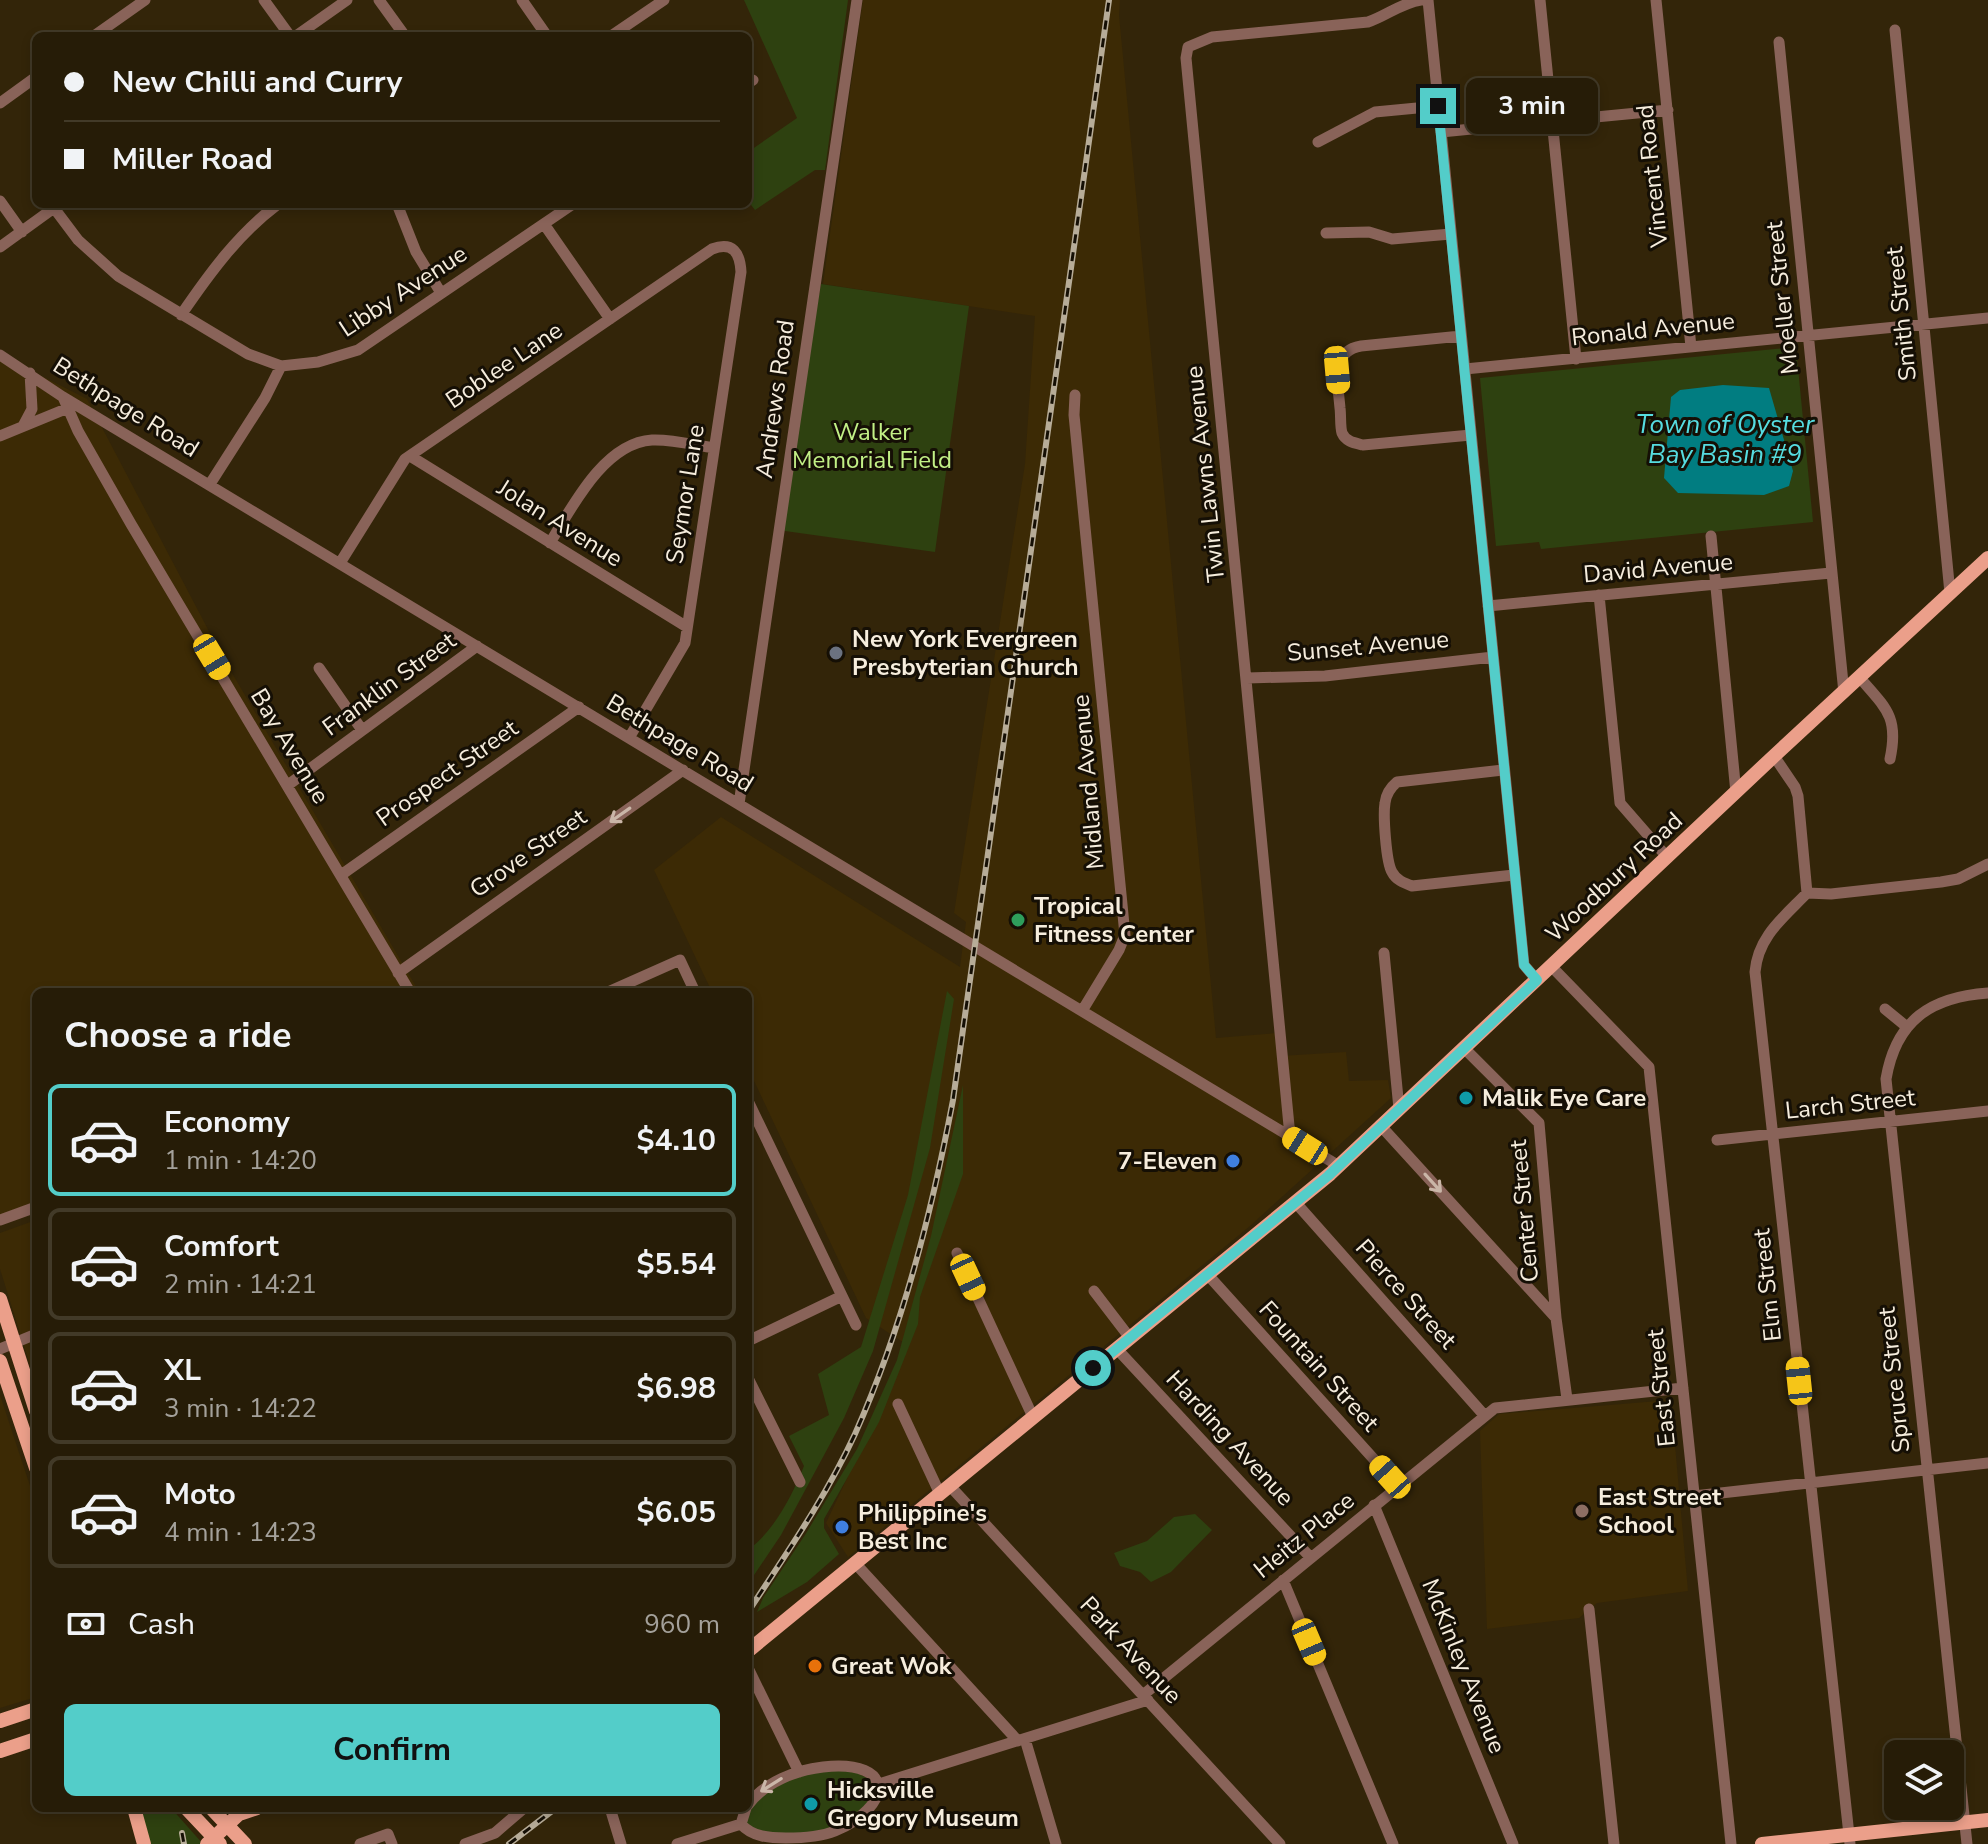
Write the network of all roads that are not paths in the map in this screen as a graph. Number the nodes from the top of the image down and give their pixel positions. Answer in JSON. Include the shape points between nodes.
{"nodes":[{"id":1,"x":145,"y":0,"type":"edge"},
{"id":2,"x":264,"y":0,"type":"edge"},
{"id":3,"x":347,"y":0,"type":"edge"},
{"id":4,"x":379,"y":0,"type":"edge"},
{"id":5,"x":522,"y":0,"type":"edge"},
{"id":6,"x":664,"y":0,"type":"edge"},
{"id":7,"x":857,"y":0,"type":"edge"},
{"id":8,"x":1421,"y":0,"type":"edge"},
{"id":9,"x":1428,"y":0,"type":"edge"},
{"id":10,"x":1540,"y":0,"type":"edge"},
{"id":11,"x":1656,"y":0,"type":"edge"},
{"id":12,"x":1895,"y":30,"type":"dead end"},
{"id":13,"x":100,"y":32,"type":"edge"},
{"id":14,"x":287,"y":32,"type":"edge"},
{"id":15,"x":302,"y":32,"type":"edge"},
{"id":16,"x":402,"y":32,"type":"edge"},
{"id":17,"x":544,"y":32,"type":"edge"},
{"id":18,"x":617,"y":32,"type":"edge"},
{"id":19,"x":1779,"y":42,"type":"dead end"},
{"id":20,"x":32,"y":80,"type":"edge"},
{"id":21,"x":0,"y":103,"type":"edge"},
{"id":22,"x":1438,"y":106,"type":"junction"},
{"id":23,"x":1668,"y":110,"type":"junction"},
{"id":24,"x":1552,"y":122,"type":"junction"},
{"id":25,"x":1441,"y":132,"type":"junction"},
{"id":26,"x":1318,"y":142,"type":"dead end"},
{"id":27,"x":0,"y":201,"type":"edge"},
{"id":28,"x":54,"y":208,"type":"edge"},
{"id":29,"x":58,"y":208,"type":"edge"},
{"id":30,"x":273,"y":208,"type":"edge"},
{"id":31,"x":399,"y":208,"type":"edge"},
{"id":32,"x":567,"y":208,"type":"edge"},
{"id":33,"x":544,"y":224,"type":"junction"},
{"id":34,"x":22,"y":232,"type":"junction"},
{"id":35,"x":1326,"y":233,"type":"dead end"},
{"id":36,"x":1451,"y":234,"type":"junction"},
{"id":37,"x":731,"y":246,"type":"joint"},
{"id":38,"x":0,"y":247,"type":"edge"},
{"id":39,"x":441,"y":293,"type":"junction"},
{"id":40,"x":181,"y":315,"type":"junction"},
{"id":41,"x":1988,"y":318,"type":"edge"},
{"id":42,"x":610,"y":319,"type":"junction"},
{"id":43,"x":1924,"y":324,"type":"junction"},
{"id":44,"x":1808,"y":335,"type":"junction"},
{"id":45,"x":1461,"y":336,"type":"junction"},
{"id":46,"x":1691,"y":347,"type":"junction"},
{"id":47,"x":0,"y":355,"type":"edge"},
{"id":48,"x":1576,"y":359,"type":"junction"},
{"id":49,"x":281,"y":366,"type":"junction"},
{"id":50,"x":1465,"y":369,"type":"junction"},
{"id":51,"x":30,"y":373,"type":"junction"},
{"id":52,"x":1075,"y":395,"type":"dead end"},
{"id":53,"x":69,"y":403,"type":"junction"},
{"id":54,"x":22,"y":427,"type":"junction"},
{"id":55,"x":1471,"y":435,"type":"junction"},
{"id":56,"x":0,"y":436,"type":"edge"},
{"id":57,"x":714,"y":448,"type":"junction"},
{"id":58,"x":410,"y":456,"type":"junction"},
{"id":59,"x":210,"y":484,"type":"junction"},
{"id":60,"x":1711,"y":536,"type":"dead end"},
{"id":61,"x":550,"y":543,"type":"junction"},
{"id":62,"x":1988,"y":558,"type":"edge"},
{"id":63,"x":340,"y":563,"type":"junction"},
{"id":64,"x":1831,"y":573,"type":"junction"},
{"id":65,"x":1715,"y":584,"type":"junction"},
{"id":66,"x":1950,"y":593,"type":"junction"},
{"id":67,"x":1599,"y":595,"type":"junction"},
{"id":68,"x":1488,"y":606,"type":"junction"},
{"id":69,"x":687,"y":627,"type":"junction"},
{"id":70,"x":477,"y":646,"type":"junction"},
{"id":71,"x":1493,"y":657,"type":"junction"},
{"id":72,"x":319,"y":668,"type":"dead end"},
{"id":73,"x":1247,"y":678,"type":"junction"},
{"id":74,"x":1860,"y":678,"type":"junction"},
{"id":75,"x":1844,"y":693,"type":"junction"},
{"id":76,"x":579,"y":707,"type":"junction"},
{"id":77,"x":362,"y":730,"type":"junction"},
{"id":78,"x":629,"y":738,"type":"junction"},
{"id":79,"x":1774,"y":756,"type":"junction"},
{"id":80,"x":1890,"y":759,"type":"dead end"},
{"id":81,"x":683,"y":770,"type":"junction"},
{"id":82,"x":1503,"y":770,"type":"junction"},
{"id":83,"x":288,"y":785,"type":"junction"},
{"id":84,"x":1736,"y":793,"type":"junction"},
{"id":85,"x":739,"y":804,"type":"junction"},
{"id":86,"x":1667,"y":857,"type":"junction"},
{"id":87,"x":1988,"y":864,"type":"edge"},
{"id":88,"x":341,"y":875,"type":"junction"},
{"id":89,"x":1514,"y":875,"type":"junction"},
{"id":90,"x":1807,"y":893,"type":"junction"},
{"id":91,"x":1384,"y":953,"type":"dead end"},
{"id":92,"x":1551,"y":966,"type":"junction"},
{"id":93,"x":398,"y":973,"type":"junction"},
{"id":94,"x":1537,"y":980,"type":"junction"},
{"id":95,"x":407,"y":988,"type":"edge"},
{"id":96,"x":617,"y":988,"type":"edge"},
{"id":97,"x":693,"y":988,"type":"edge"},
{"id":98,"x":1988,"y":993,"type":"edge"},
{"id":99,"x":1885,"y":1009,"type":"dead end"},
{"id":100,"x":1082,"y":1011,"type":"junction"},
{"id":101,"x":1907,"y":1027,"type":"junction"},
{"id":102,"x":1464,"y":1048,"type":"junction"},
{"id":103,"x":752,"y":1109,"type":"edge"},
{"id":104,"x":1399,"y":1109,"type":"junction"},
{"id":105,"x":1988,"y":1111,"type":"edge"},
{"id":106,"x":1889,"y":1122,"type":"junction"},
{"id":107,"x":1380,"y":1125,"type":"junction"},
{"id":108,"x":1773,"y":1135,"type":"junction"},
{"id":109,"x":1290,"y":1136,"type":"junction"},
{"id":110,"x":1717,"y":1140,"type":"dead end"},
{"id":111,"x":1339,"y":1166,"type":"junction"},
{"id":112,"x":1296,"y":1203,"type":"junction"},
{"id":113,"x":32,"y":1208,"type":"edge"},
{"id":114,"x":0,"y":1220,"type":"edge"},
{"id":115,"x":957,"y":1253,"type":"dead end"},
{"id":116,"x":1208,"y":1275,"type":"junction"},
{"id":117,"x":1094,"y":1291,"type":"dead end"},
{"id":118,"x":842,"y":1296,"type":"junction"},
{"id":119,"x":0,"y":1299,"type":"edge"},
{"id":120,"x":1556,"y":1318,"type":"junction"},
{"id":121,"x":856,"y":1325,"type":"dead end"},
{"id":122,"x":32,"y":1336,"type":"edge"},
{"id":123,"x":1130,"y":1338,"type":"junction"},
{"id":124,"x":752,"y":1339,"type":"edge"},
{"id":125,"x":7,"y":1346,"type":"edge"},
{"id":126,"x":1117,"y":1349,"type":"junction"},
{"id":127,"x":0,"y":1361,"type":"edge"},
{"id":128,"x":4,"y":1384,"type":"edge"},
{"id":129,"x":752,"y":1386,"type":"edge"},
{"id":130,"x":1683,"y":1388,"type":"junction"},
{"id":131,"x":1567,"y":1399,"type":"junction"},
{"id":132,"x":32,"y":1402,"type":"edge"},
{"id":133,"x":898,"y":1404,"type":"dead end"},
{"id":134,"x":1484,"y":1415,"type":"junction"},
{"id":135,"x":1033,"y":1417,"type":"junction"},
{"id":136,"x":32,"y":1456,"type":"edge"},
{"id":137,"x":1988,"y":1463,"type":"edge"},
{"id":138,"x":1926,"y":1470,"type":"junction"},
{"id":139,"x":800,"y":1482,"type":"dead end"},
{"id":140,"x":1810,"y":1483,"type":"junction"},
{"id":141,"x":1398,"y":1486,"type":"junction"},
{"id":142,"x":945,"y":1490,"type":"junction"},
{"id":143,"x":1694,"y":1496,"type":"junction"},
{"id":144,"x":1374,"y":1505,"type":"junction"},
{"id":145,"x":1311,"y":1558,"type":"junction"},
{"id":146,"x":855,"y":1563,"type":"junction"},
{"id":147,"x":1283,"y":1580,"type":"junction"},
{"id":148,"x":1589,"y":1609,"type":"dead end"},
{"id":149,"x":752,"y":1648,"type":"edge"},
{"id":150,"x":752,"y":1676,"type":"edge"},
{"id":151,"x":1146,"y":1698,"type":"junction"},
{"id":152,"x":32,"y":1710,"type":"edge"},
{"id":153,"x":0,"y":1721,"type":"edge"},
{"id":154,"x":32,"y":1740,"type":"edge"},
{"id":155,"x":1022,"y":1740,"type":"junction"},
{"id":156,"x":0,"y":1751,"type":"edge"},
{"id":157,"x":799,"y":1772,"type":"junction"},
{"id":158,"x":879,"y":1784,"type":"junction"},
{"id":159,"x":752,"y":1801,"type":"edge"},
{"id":160,"x":135,"y":1812,"type":"edge"},
{"id":161,"x":189,"y":1812,"type":"edge"},
{"id":162,"x":214,"y":1812,"type":"edge"},
{"id":163,"x":245,"y":1812,"type":"edge"},
{"id":164,"x":519,"y":1812,"type":"edge"},
{"id":165,"x":611,"y":1812,"type":"edge"},
{"id":166,"x":745,"y":1812,"type":"edge"},
{"id":167,"x":1988,"y":1820,"type":"edge"},
{"id":168,"x":1965,"y":1823,"type":"junction"},
{"id":169,"x":741,"y":1824,"type":"junction"},
{"id":170,"x":226,"y":1826,"type":"junction"},
{"id":171,"x":832,"y":1832,"type":"junction"},
{"id":172,"x":1849,"y":1840,"type":"edge"},
{"id":173,"x":214,"y":1842,"type":"edge"},
{"id":174,"x":144,"y":1844,"type":"edge"},
{"id":175,"x":245,"y":1844,"type":"edge"},
{"id":176,"x":360,"y":1844,"type":"edge"},
{"id":177,"x":392,"y":1844,"type":"edge"},
{"id":178,"x":465,"y":1844,"type":"edge"},
{"id":179,"x":621,"y":1844,"type":"edge"},
{"id":180,"x":677,"y":1844,"type":"edge"},
{"id":181,"x":837,"y":1844,"type":"edge"},
{"id":182,"x":1056,"y":1844,"type":"edge"},
{"id":183,"x":1280,"y":1844,"type":"edge"},
{"id":184,"x":1393,"y":1844,"type":"edge"},
{"id":185,"x":1513,"y":1844,"type":"edge"},
{"id":186,"x":1614,"y":1844,"type":"edge"},
{"id":187,"x":1731,"y":1844,"type":"edge"},
{"id":188,"x":1762,"y":1844,"type":"edge"},
{"id":189,"x":1967,"y":1844,"type":"edge"}],
"edges":[{"from":1,"to":13,"type":"street"},
{"from":2,"to":14,"type":"street"},
{"from":3,"to":15,"type":"street"},
{"from":4,"to":16,"type":"street"},
{"from":5,"to":17,"type":"street"},
{"from":6,"to":18,"type":"street"},
{"from":7,"to":85,"type":"street","name":"Andrews Road"},
{"from":8,"to":73,"type":"street","name":"Twin Lawns Avenue","via":[[1368,22],[1212,37],[1188,47]]},
{"from":9,"to":22,"type":"street"},
{"from":10,"to":24,"type":"street"},
{"from":11,"to":23,"type":"street","name":"Vincent Road"},
{"from":12,"to":43,"type":"street","name":"Smith Street"},
{"from":19,"to":44,"type":"street","name":"Moeller Street"},
{"from":20,"to":21,"type":"street"},
{"from":22,"to":25,"type":"street"},
{"from":22,"to":26,"type":"street","via":[[1375,112]]},
{"from":23,"to":24,"type":"street"},
{"from":23,"to":46,"type":"street","name":"Vincent Road"},
{"from":24,"to":25,"type":"street"},
{"from":24,"to":48,"type":"street"},
{"from":25,"to":36,"type":"street"},
{"from":27,"to":34,"type":"street"},
{"from":28,"to":34,"type":"street"},
{"from":29,"to":40,"type":"street","name":"Libby Avenue","via":[[96,259]]},
{"from":30,"to":40,"type":"street","via":[[224,256]]},
{"from":31,"to":39,"type":"street","via":[[416,252]]},
{"from":32,"to":33,"type":"street","name":"Libby Avenue"},
{"from":33,"to":39,"type":"street","name":"Libby Avenue"},
{"from":33,"to":42,"type":"street"},
{"from":34,"to":38,"type":"street"},
{"from":35,"to":36,"type":"street","via":[[1375,233],[1392,239]]},
{"from":36,"to":45,"type":"street"},
{"from":37,"to":42,"type":"street","name":"Boblee Lane","via":[[712,249]]},
{"from":37,"to":57,"type":"street","name":"Seymor Lane","via":[[741,272]]},
{"from":39,"to":49,"type":"street","name":"Libby Avenue","via":[[358,350]]},
{"from":40,"to":49,"type":"street","name":"Libby Avenue","via":[[248,354]]},
{"from":41,"to":43,"type":"street","name":"Ronald Avenue"},
{"from":42,"to":58,"type":"street","name":"Boblee Lane"},
{"from":43,"to":44,"type":"street","name":"Ronald Avenue"},
{"from":43,"to":66,"type":"street","name":"Smith Street"},
{"from":44,"to":46,"type":"street","name":"Ronald Avenue"},
{"from":44,"to":64,"type":"street","name":"Moeller Street"},
{"from":45,"to":50,"type":"street"},
{"from":45,"to":55,"type":"street","via":[[1348,350],[1337,370],[1342,434],[1363,445]]},
{"from":46,"to":48,"type":"street","name":"Ronald Avenue"},
{"from":47,"to":51,"type":"street","name":"Bethpage Road"},
{"from":48,"to":50,"type":"street","name":"Ronald Avenue"},
{"from":49,"to":59,"type":"street"},
{"from":50,"to":55,"type":"street"},
{"from":51,"to":53,"type":"street","name":"Bethpage Road"},
{"from":51,"to":54,"type":"street","via":[[32,409]]},
{"from":52,"to":100,"type":"street","name":"Midland Avenue","via":[[1125,935]]},
{"from":53,"to":54,"type":"street"},
{"from":53,"to":59,"type":"street","name":"Bethpage Road"},
{"from":53,"to":83,"type":"street","name":"Bay Avenue","via":[[78,431],[131,524]]},
{"from":54,"to":56,"type":"street"},
{"from":55,"to":68,"type":"street"},
{"from":57,"to":61,"type":"street","via":[[651,440],[629,448],[593,475]]},
{"from":57,"to":69,"type":"street","name":"Seymor Lane"},
{"from":58,"to":61,"type":"street","name":"Jolan Avenue"},
{"from":58,"to":63,"type":"street","name":"Boblee Lane"},
{"from":59,"to":63,"type":"street","name":"Bethpage Road"},
{"from":60,"to":65,"type":"street"},
{"from":61,"to":69,"type":"street","name":"Jolan Avenue"},
{"from":62,"to":66,"type":"main road","name":"Woodbury Road"},
{"from":63,"to":70,"type":"street","name":"Bethpage Road"},
{"from":64,"to":65,"type":"street","name":"David Avenue"},
{"from":64,"to":75,"type":"street","name":"Moeller Street"},
{"from":65,"to":67,"type":"street","name":"David Avenue"},
{"from":65,"to":84,"type":"street"},
{"from":66,"to":74,"type":"main road","name":"Woodbury Road"},
{"from":67,"to":68,"type":"street","name":"David Avenue"},
{"from":67,"to":86,"type":"street","via":[[1620,803]]},
{"from":68,"to":71,"type":"street"},
{"from":69,"to":78,"type":"street","name":"Seymor Lane","via":[[685,643]]},
{"from":70,"to":76,"type":"street","name":"Bethpage Road"},
{"from":70,"to":77,"type":"street","name":"Franklin Street"},
{"from":71,"to":73,"type":"street","name":"Sunset Avenue","via":[[1325,676]]},
{"from":71,"to":82,"type":"street"},
{"from":72,"to":77,"type":"street"},
{"from":73,"to":109,"type":"street","name":"Twin Lawns Avenue"},
{"from":74,"to":75,"type":"main road","name":"Woodbury Road"},
{"from":74,"to":80,"type":"street","via":[[1892,720]]},
{"from":75,"to":79,"type":"main road","name":"Woodbury Road"},
{"from":76,"to":78,"type":"street","name":"Bethpage Road"},
{"from":76,"to":88,"type":"street","name":"Prospect Street"},
{"from":77,"to":83,"type":"street","name":"Franklin Street"},
{"from":78,"to":81,"type":"street","name":"Bethpage Road"},
{"from":79,"to":84,"type":"main road","name":"Woodbury Road"},
{"from":79,"to":90,"type":"street","via":[[1798,796]]},
{"from":81,"to":85,"type":"street","name":"Bethpage Road"},
{"from":81,"to":93,"type":"street","name":"Grove Street","one_way":true},
{"from":82,"to":89,"type":"street"},
{"from":82,"to":89,"type":"street","via":[[1397,782],[1385,803],[1387,846],[1392,874],[1412,886]]},
{"from":83,"to":88,"type":"street","name":"Bay Avenue"},
{"from":84,"to":86,"type":"main road","name":"Woodbury Road"},
{"from":85,"to":100,"type":"street","name":"Bethpage Road"},
{"from":86,"to":92,"type":"main road","name":"Woodbury Road"},
{"from":87,"to":90,"type":"street","via":[[1941,882]]},
{"from":88,"to":93,"type":"street","name":"Bay Avenue"},
{"from":89,"to":94,"type":"street","via":[[1524,965]]},
{"from":90,"to":108,"type":"street","name":"Elm Street","via":[[1770,931],[1756,958]]},
{"from":91,"to":104,"type":"street"},
{"from":92,"to":94,"type":"main road","name":"Woodbury Road"},
{"from":92,"to":130,"type":"street","name":"East Street","via":[[1649,1067]]},
{"from":93,"to":95,"type":"street","name":"Bay Avenue"},
{"from":94,"to":102,"type":"main road","name":"Woodbury Road"},
{"from":96,"to":97,"type":"street","via":[[680,960]]},
{"from":98,"to":101,"type":"street","name":"Spruce Street","via":[[1943,1000]]},
{"from":99,"to":101,"type":"street"},
{"from":100,"to":109,"type":"street","name":"Bethpage Road"},
{"from":101,"to":106,"type":"street","name":"Spruce Street","via":[[1888,1068]]},
{"from":102,"to":104,"type":"main road","name":"Woodbury Road"},
{"from":102,"to":120,"type":"street","name":"Center Street","via":[[1539,1123]]},
{"from":103,"to":118,"type":"street"},
{"from":104,"to":107,"type":"main road","name":"Woodbury Road"},
{"from":105,"to":106,"type":"street","name":"Larch Street"},
{"from":106,"to":108,"type":"street","name":"Larch Street"},
{"from":106,"to":138,"type":"street","name":"Spruce Street"},
{"from":107,"to":111,"type":"main road","name":"Woodbury Road"},
{"from":107,"to":120,"type":"street","one_way":true},
{"from":108,"to":110,"type":"street","name":"Larch Street"},
{"from":108,"to":140,"type":"street","name":"Elm Street"},
{"from":109,"to":111,"type":"street","name":"Bethpage Road"},
{"from":111,"to":112,"type":"main road","name":"Woodbury Road"},
{"from":112,"to":116,"type":"main road","name":"Woodbury Road"},
{"from":112,"to":134,"type":"street","name":"Pierce Street"},
{"from":113,"to":114,"type":"street"},
{"from":115,"to":135,"type":"street"},
{"from":116,"to":123,"type":"main road","name":"Woodbury Road"},
{"from":116,"to":141,"type":"street","name":"Fountain Street"},
{"from":117,"to":123,"type":"street"},
{"from":118,"to":121,"type":"street"},
{"from":118,"to":124,"type":"street"},
{"from":119,"to":125,"type":"main road"},
{"from":120,"to":131,"type":"street","name":"Center Street"},
{"from":122,"to":125,"type":"street"},
{"from":123,"to":126,"type":"main road","name":"Woodbury Road"},
{"from":125,"to":132,"type":"main road"},
{"from":126,"to":135,"type":"main road","name":"Woodbury Road"},
{"from":126,"to":145,"type":"street","name":"Harding Avenue"},
{"from":127,"to":128,"type":"main road"},
{"from":128,"to":136,"type":"main road"},
{"from":129,"to":139,"type":"street"},
{"from":130,"to":131,"type":"street","name":"Heitz Place"},
{"from":130,"to":143,"type":"street","name":"East Street"},
{"from":131,"to":134,"type":"street","name":"Heitz Place","via":[[1495,1408]]},
{"from":133,"to":142,"type":"street","name":"Park Avenue"},
{"from":134,"to":141,"type":"street","name":"Heitz Place"},
{"from":135,"to":142,"type":"main road","name":"Woodbury Road"},
{"from":137,"to":138,"type":"street"},
{"from":138,"to":140,"type":"street"},
{"from":138,"to":168,"type":"street","name":"Spruce Street"},
{"from":140,"to":143,"type":"street"},
{"from":140,"to":172,"type":"street","name":"Elm Street"},
{"from":141,"to":144,"type":"street","name":"Heitz Place"},
{"from":142,"to":146,"type":"main road","name":"Woodbury Road"},
{"from":142,"to":151,"type":"street","name":"Park Avenue"},
{"from":143,"to":187,"type":"street","name":"East Street"},
{"from":144,"to":145,"type":"street","name":"Heitz Place"},
{"from":144,"to":185,"type":"street","name":"McKinley Avenue"},
{"from":145,"to":147,"type":"street","name":"Heitz Place"},
{"from":146,"to":149,"type":"main road","name":"Woodbury Road"},
{"from":146,"to":155,"type":"street"},
{"from":147,"to":151,"type":"street","name":"Heitz Place"},
{"from":147,"to":184,"type":"street"},
{"from":148,"to":186,"type":"street"},
{"from":150,"to":157,"type":"street"},
{"from":151,"to":155,"type":"street","name":"Heitz Place"},
{"from":151,"to":183,"type":"street","name":"Park Avenue"},
{"from":152,"to":153,"type":"main road"},
{"from":154,"to":156,"type":"main road"},
{"from":155,"to":158,"type":"street","name":"Heitz Place"},
{"from":155,"to":182,"type":"street"},
{"from":157,"to":158,"type":"street","via":[[848,1766],[872,1774]]},
{"from":157,"to":159,"type":"street","one_way":true,"via":[[770,1785]]},
{"from":158,"to":171,"type":"street","via":[[864,1812]]},
{"from":160,"to":174,"type":"main road"},
{"from":161,"to":173,"type":"main road"},
{"from":162,"to":170,"type":"main road"},
{"from":163,"to":170,"type":"main road"},
{"from":164,"to":178,"type":"street","via":[[495,1833]]},
{"from":165,"to":179,"type":"street"},
{"from":166,"to":169,"type":"street"},
{"from":167,"to":168,"type":"main road"},
{"from":168,"to":172,"type":"main road"},
{"from":168,"to":189,"type":"street","name":"Spruce Street"},
{"from":169,"to":171,"type":"street","via":[[765,1837]]},
{"from":169,"to":180,"type":"street"},
{"from":170,"to":173,"type":"main road"},
{"from":170,"to":175,"type":"main road"},
{"from":171,"to":181,"type":"street"},
{"from":172,"to":188,"type":"main road"},
{"from":176,"to":177,"type":"street","via":[[388,1834]]}]}
